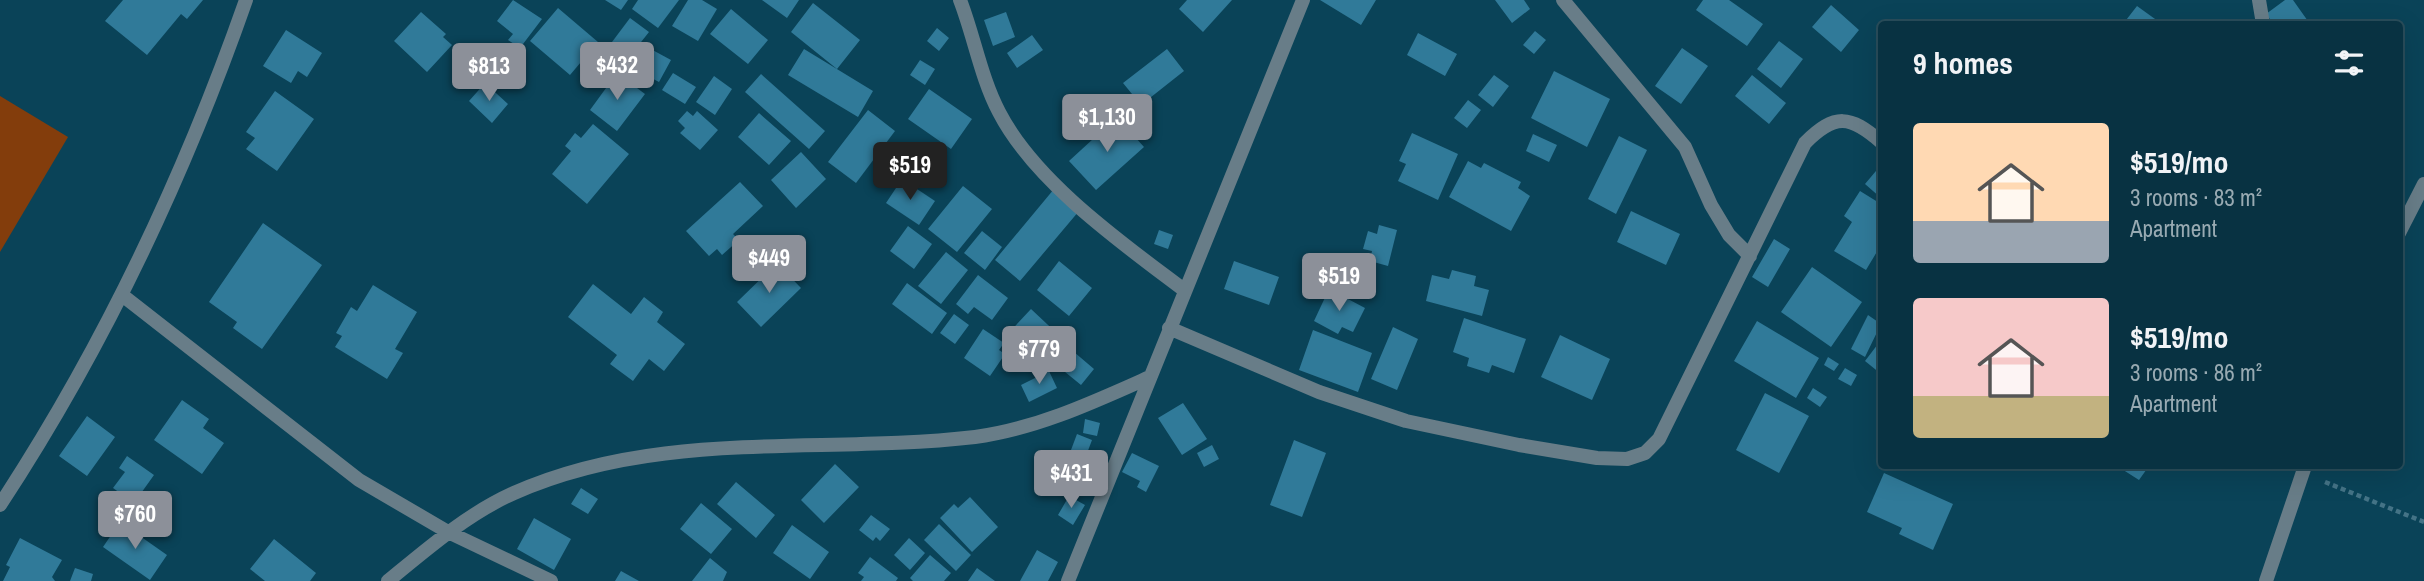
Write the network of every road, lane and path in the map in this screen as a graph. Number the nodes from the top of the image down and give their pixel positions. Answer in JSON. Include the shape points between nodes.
{"nodes":[{"id":1,"x":246,"y":0,"type":"edge"},
{"id":2,"x":960,"y":0,"type":"edge"},
{"id":3,"x":1303,"y":0,"type":"edge"},
{"id":4,"x":1563,"y":0,"type":"edge"},
{"id":5,"x":2259,"y":0,"type":"edge"},
{"id":6,"x":2262,"y":21,"type":"edge"},
{"id":7,"x":1878,"y":139,"type":"edge"},
{"id":8,"x":2424,"y":184,"type":"edge"},
{"id":9,"x":2403,"y":207,"type":"edge"},
{"id":10,"x":2409,"y":214,"type":"junction"},
{"id":11,"x":2403,"y":225,"type":"edge"},
{"id":12,"x":1750,"y":256,"type":"junction"},
{"id":13,"x":1184,"y":290,"type":"junction"},
{"id":14,"x":122,"y":295,"type":"junction"},
{"id":15,"x":1170,"y":328,"type":"junction"},
{"id":16,"x":1150,"y":377,"type":"junction"},
{"id":17,"x":2303,"y":470,"type":"edge"},
{"id":18,"x":2,"y":498,"type":"edge"},
{"id":19,"x":2424,"y":522,"type":"edge"},
{"id":20,"x":448,"y":532,"type":"junction"},
{"id":21,"x":388,"y":581,"type":"edge"},
{"id":22,"x":551,"y":581,"type":"edge"},
{"id":23,"x":1068,"y":581,"type":"edge"},
{"id":24,"x":2266,"y":581,"type":"edge"}],
"edges":[{"from":1,"to":14,"type":"street","via":[[219,74]]},
{"from":2,"to":13,"type":"street","via":[[998,110],[1014,137],[1102,228]]},
{"from":3,"to":13,"type":"street"},
{"from":4,"to":12,"type":"street","via":[[1685,146],[1711,205],[1729,235]]},
{"from":5,"to":6,"type":"street"},
{"from":7,"to":12,"type":"street","via":[[1860,124],[1839,120],[1820,128],[1805,143]]},
{"from":8,"to":10,"type":"street"},
{"from":9,"to":10,"type":"street"},
{"from":10,"to":11,"type":"street"},
{"from":12,"to":15,"type":"street","via":[[1659,439],[1645,453],[1628,459],[1519,445],[1406,421],[1319,392]]},
{"from":13,"to":15,"type":"street"},
{"from":14,"to":18,"type":"street"},
{"from":14,"to":20,"type":"street","via":[[359,480]]},
{"from":15,"to":16,"type":"street"},
{"from":16,"to":20,"type":"street","via":[[1081,408],[977,436],[819,446],[731,446],[651,454],[513,494]]},
{"from":16,"to":23,"type":"street"},
{"from":17,"to":19,"type":"path"},
{"from":17,"to":24,"type":"street"},
{"from":20,"to":21,"type":"street"},
{"from":20,"to":22,"type":"street"}]}
